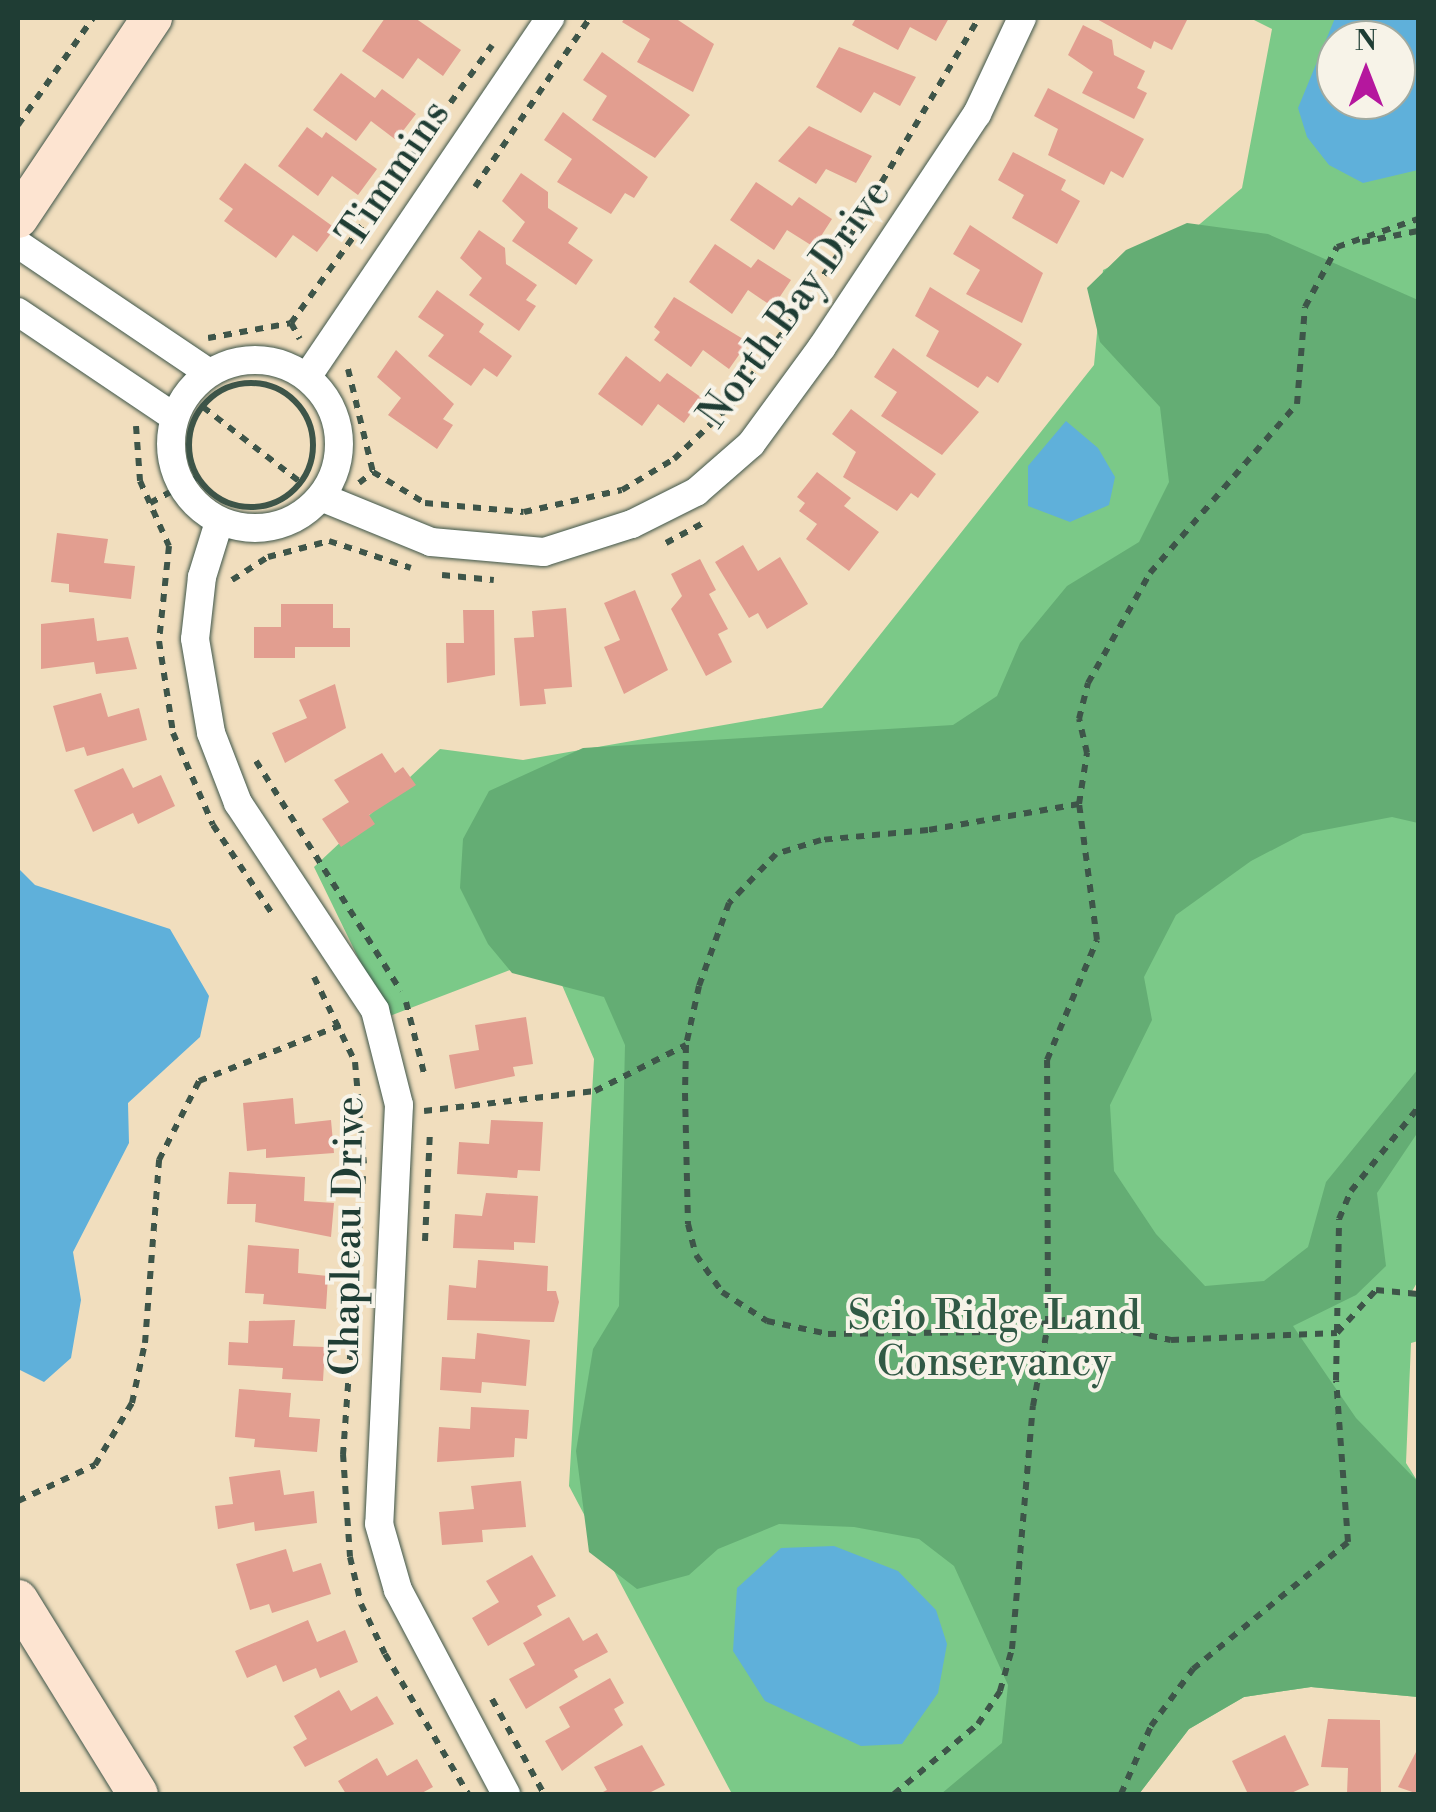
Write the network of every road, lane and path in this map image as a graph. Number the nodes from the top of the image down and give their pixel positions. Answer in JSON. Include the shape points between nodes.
{"nodes":[{"id":1,"x":93,"y":18,"type":"edge"},
{"id":2,"x":152,"y":18,"type":"edge"},
{"id":3,"x":550,"y":18,"type":"edge"},
{"id":4,"x":979,"y":18,"type":"edge"},
{"id":5,"x":1022,"y":18,"type":"edge"},
{"id":6,"x":502,"y":32,"type":"dead end"},
{"id":7,"x":18,"y":125,"type":"edge"},
{"id":8,"x":18,"y":218,"type":"edge"},
{"id":9,"x":1418,"y":219,"type":"edge"},
{"id":10,"x":1418,"y":231,"type":"edge"},
{"id":11,"x":18,"y":244,"type":"edge"},
{"id":12,"x":1336,"y":247,"type":"junction"},
{"id":13,"x":18,"y":312,"type":"edge"},
{"id":14,"x":290,"y":323,"type":"junction"},
{"id":15,"x":202,"y":338,"type":"dead end"},
{"id":16,"x":314,"y":366,"type":"junction"},
{"id":17,"x":208,"y":372,"type":"junction"},
{"id":18,"x":202,"y":406,"type":"junction"},
{"id":19,"x":173,"y":416,"type":"junction"},
{"id":20,"x":136,"y":418,"type":"dead end"},
{"id":21,"x":373,"y":472,"type":"junction"},
{"id":22,"x":190,"y":481,"type":"junction"},
{"id":23,"x":321,"y":496,"type":"junction"},
{"id":24,"x":150,"y":503,"type":"junction"},
{"id":25,"x":712,"y":517,"type":"dead end"},
{"id":26,"x":219,"y":522,"type":"junction"},
{"id":27,"x":329,"y":541,"type":"junction"},
{"id":28,"x":654,"y":548,"type":"dead end"},
{"id":29,"x":501,"y":580,"type":"dead end"},
{"id":30,"x":226,"y":588,"type":"dead end"},
{"id":31,"x":252,"y":754,"type":"dead end"},
{"id":32,"x":1078,"y":804,"type":"junction"},
{"id":33,"x":279,"y":924,"type":"dead end"},
{"id":34,"x":312,"y":973,"type":"dead end"},
{"id":35,"x":375,"y":1010,"type":"junction"},
{"id":36,"x":340,"y":1025,"type":"junction"},
{"id":37,"x":686,"y":1046,"type":"junction"},
{"id":38,"x":426,"y":1085,"type":"dead end"},
{"id":39,"x":428,"y":1100,"type":"dead end"},
{"id":40,"x":1418,"y":1108,"type":"edge"},
{"id":41,"x":429,"y":1110,"type":"junction"},
{"id":42,"x":398,"y":1116,"type":"junction"},
{"id":43,"x":424,"y":1256,"type":"dead end"},
{"id":44,"x":1418,"y":1294,"type":"edge"},
{"id":45,"x":1048,"y":1324,"type":"junction"},
{"id":46,"x":1338,"y":1333,"type":"junction"},
{"id":47,"x":18,"y":1501,"type":"edge"},
{"id":48,"x":18,"y":1600,"type":"edge"},
{"id":49,"x":486,"y":1688,"type":"dead end"},
{"id":50,"x":138,"y":1794,"type":"edge"},
{"id":51,"x":468,"y":1794,"type":"edge"},
{"id":52,"x":506,"y":1794,"type":"edge"},
{"id":53,"x":544,"y":1794,"type":"edge"},
{"id":54,"x":894,"y":1794,"type":"edge"},
{"id":55,"x":1121,"y":1794,"type":"edge"}],
"edges":[{"from":1,"to":7,"type":"path"},
{"from":2,"to":8,"type":"street"},
{"from":3,"to":16,"type":"street","name":"Timmins"},
{"from":4,"to":21,"type":"path","via":[[841,252],[731,406],[674,460],[622,490],[524,512],[425,503]]},
{"from":5,"to":23,"type":"street","name":"North Bay Drive","via":[[976,114],[822,347],[751,444],[696,492],[632,524],[544,552],[431,542]]},
{"from":6,"to":14,"type":"path"},
{"from":9,"to":12,"type":"path"},
{"from":10,"to":12,"type":"path"},
{"from":11,"to":17,"type":"street"},
{"from":12,"to":32,"type":"path","via":[[1305,308],[1297,404],[1150,573],[1088,683],[1078,719],[1088,754]]},
{"from":13,"to":19,"type":"street"},
{"from":14,"to":15,"type":"path"},
{"from":14,"to":16,"type":"path"},
{"from":16,"to":17,"type":"street","via":[[241,359]]},
{"from":16,"to":21,"type":"path","via":[[351,369]]},
{"from":16,"to":23,"type":"street","via":[[338,434],[334,474]]},
{"from":17,"to":19,"type":"street"},
{"from":18,"to":22,"type":"path","via":[[189,439]]},
{"from":18,"to":23,"type":"path"},
{"from":18,"to":23,"type":"path","via":[[248,382],[296,401],[314,447]]},
{"from":19,"to":22,"type":"street","via":[[170,457]]},
{"from":20,"to":24,"type":"path","via":[[134,455]]},
{"from":21,"to":23,"type":"path"},
{"from":22,"to":23,"type":"path","via":[[222,500],[258,507]]},
{"from":22,"to":24,"type":"path"},
{"from":22,"to":26,"type":"street"},
{"from":23,"to":26,"type":"street","via":[[274,526]]},
{"from":23,"to":27,"type":"path"},
{"from":24,"to":33,"type":"path","via":[[169,546],[159,641],[172,733],[213,825]]},
{"from":25,"to":28,"type":"path"},
{"from":26,"to":35,"type":"street","name":"Chapleau Drive","via":[[202,577],[195,639],[211,732],[238,803]]},
{"from":27,"to":29,"type":"path","via":[[431,574]]},
{"from":27,"to":30,"type":"path","via":[[239,571]]},
{"from":31,"to":38,"type":"path","via":[[384,956],[420,1039]]},
{"from":32,"to":37,"type":"path","via":[[821,840],[776,854],[729,904]]},
{"from":32,"to":45,"type":"path","via":[[1097,940],[1047,1060]]},
{"from":34,"to":36,"type":"path"},
{"from":35,"to":36,"type":"path"},
{"from":35,"to":42,"type":"street","name":"Chapleau Drive"},
{"from":36,"to":47,"type":"path","via":[[199,1081],[158,1160],[145,1343],[132,1403],[95,1465]]},
{"from":36,"to":51,"type":"path","via":[[355,1062],[364,1130],[343,1454],[350,1558],[361,1604],[385,1654]]},
{"from":37,"to":41,"type":"path","via":[[594,1091]]},
{"from":37,"to":45,"type":"path","via":[[688,1224],[696,1254],[722,1292],[768,1320],[828,1334]]},
{"from":39,"to":41,"type":"path"},
{"from":40,"to":46,"type":"path","via":[[1351,1190],[1339,1219]]},
{"from":41,"to":42,"type":"path"},
{"from":41,"to":43,"type":"path"},
{"from":42,"to":52,"type":"street","name":"Chapleau Drive","via":[[379,1524],[398,1590]]},
{"from":44,"to":46,"type":"path","via":[[1376,1290]]},
{"from":45,"to":46,"type":"path","via":[[1072,1319],[1171,1340]]},
{"from":45,"to":54,"type":"path","via":[[1033,1406],[1012,1649],[1000,1690],[969,1736]]},
{"from":46,"to":55,"type":"path","via":[[1348,1542],[1193,1668],[1150,1726]]},
{"from":48,"to":50,"type":"street"},
{"from":49,"to":53,"type":"path"}]}
